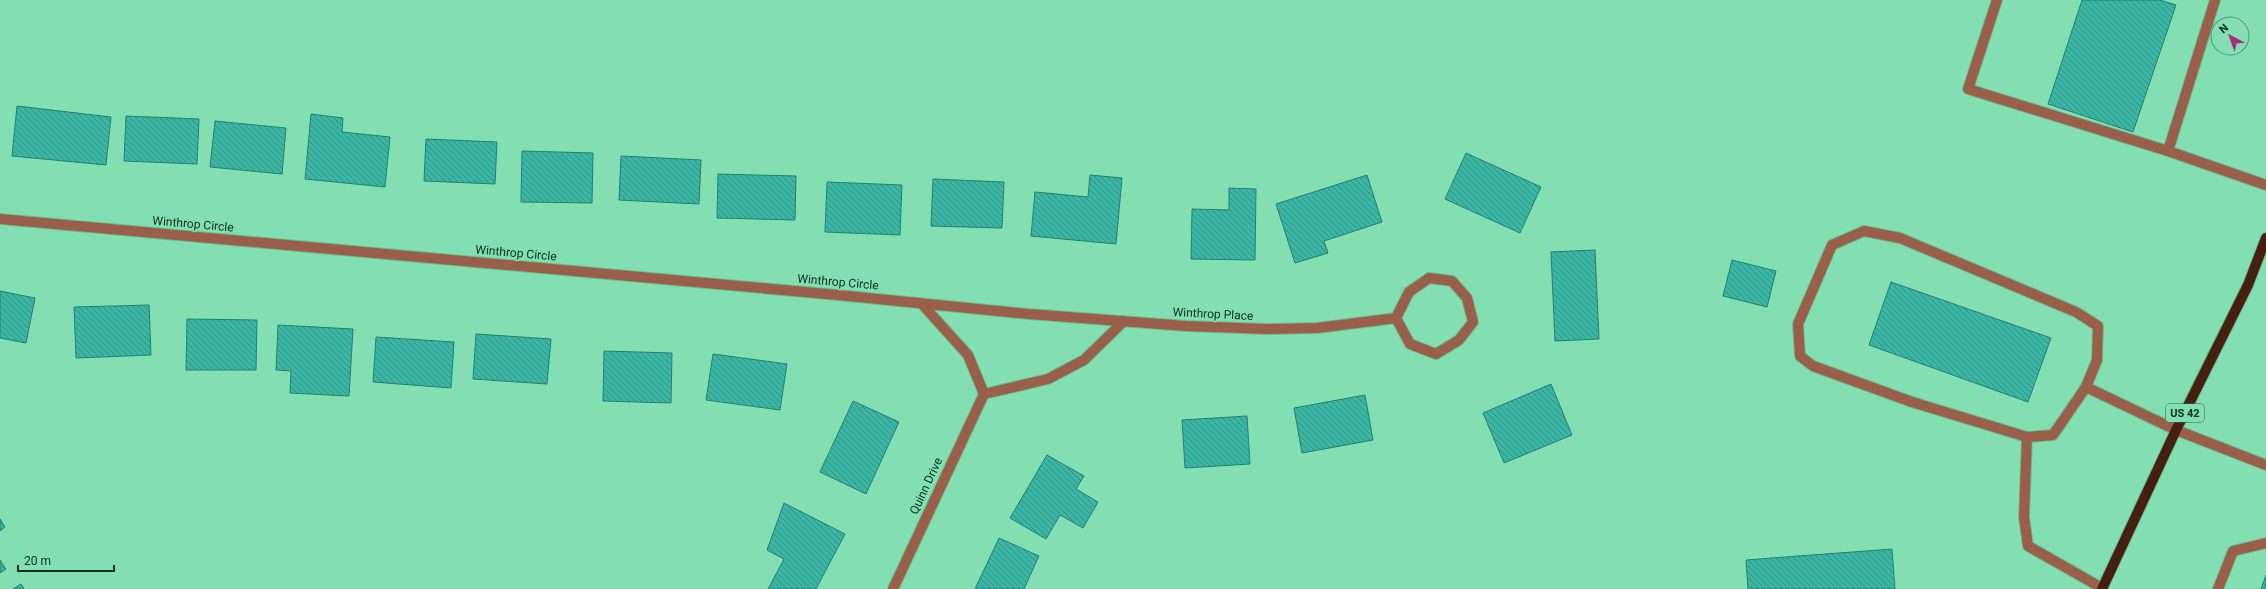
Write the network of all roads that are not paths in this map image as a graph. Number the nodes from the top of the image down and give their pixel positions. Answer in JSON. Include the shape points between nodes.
{"nodes":[{"id":1,"x":1997,"y":0,"type":"edge"},
{"id":2,"x":2215,"y":0,"type":"edge"},
{"id":3,"x":2168,"y":151,"type":"junction"},
{"id":4,"x":2266,"y":185,"type":"edge"},
{"id":5,"x":0,"y":219,"type":"edge"},
{"id":6,"x":2266,"y":238,"type":"edge"},
{"id":7,"x":921,"y":303,"type":"junction"},
{"id":8,"x":1028,"y":314,"type":"joint"},
{"id":9,"x":1396,"y":318,"type":"junction"},
{"id":10,"x":1124,"y":321,"type":"junction"},
{"id":11,"x":2086,"y":387,"type":"junction"},
{"id":12,"x":984,"y":394,"type":"junction"},
{"id":13,"x":2176,"y":430,"type":"junction"},
{"id":14,"x":2027,"y":437,"type":"junction"},
{"id":15,"x":2266,"y":465,"type":"edge"},
{"id":16,"x":2266,"y":543,"type":"edge"},
{"id":17,"x":893,"y":589,"type":"edge"},
{"id":18,"x":2102,"y":589,"type":"edge"},
{"id":19,"x":2218,"y":589,"type":"edge"}],
"edges":[{"from":1,"to":3,"type":"street","via":[[1968,89]]},
{"from":2,"to":3,"type":"street"},
{"from":3,"to":4,"type":"street"},
{"from":5,"to":7,"type":"street","name":"Winthrop Circle"},
{"from":6,"to":13,"type":"main road","number":"US 42","via":[[2248,285]]},
{"from":7,"to":8,"type":"street","name":"Winthrop Circle"},
{"from":7,"to":12,"type":"street","via":[[968,355]]},
{"from":8,"to":10,"type":"street","name":"Winthrop Place"},
{"from":9,"to":9,"type":"street","via":[[1409,292],[1429,278],[1452,281],[1467,298],[1473,322],[1459,340],[1436,354],[1410,344]]},
{"from":9,"to":10,"type":"street","name":"Winthrop Place","via":[[1317,328],[1267,329]]},
{"from":10,"to":12,"type":"street","via":[[1084,360],[1048,379]]},
{"from":11,"to":13,"type":"street"},
{"from":11,"to":14,"type":"street","via":[[2053,434]]},
{"from":11,"to":14,"type":"street","via":[[2097,360],[2098,326],[2076,312],[1900,238],[1864,231],[1832,245],[1798,324],[1800,356],[1813,366],[1898,397]]},
{"from":12,"to":17,"type":"street","name":"Quinn Drive"},
{"from":13,"to":15,"type":"street"},
{"from":13,"to":18,"type":"main road","number":"US 42"},
{"from":14,"to":18,"type":"street","via":[[2024,517],[2028,546]]},
{"from":16,"to":19,"type":"street","via":[[2233,551]]}]}
